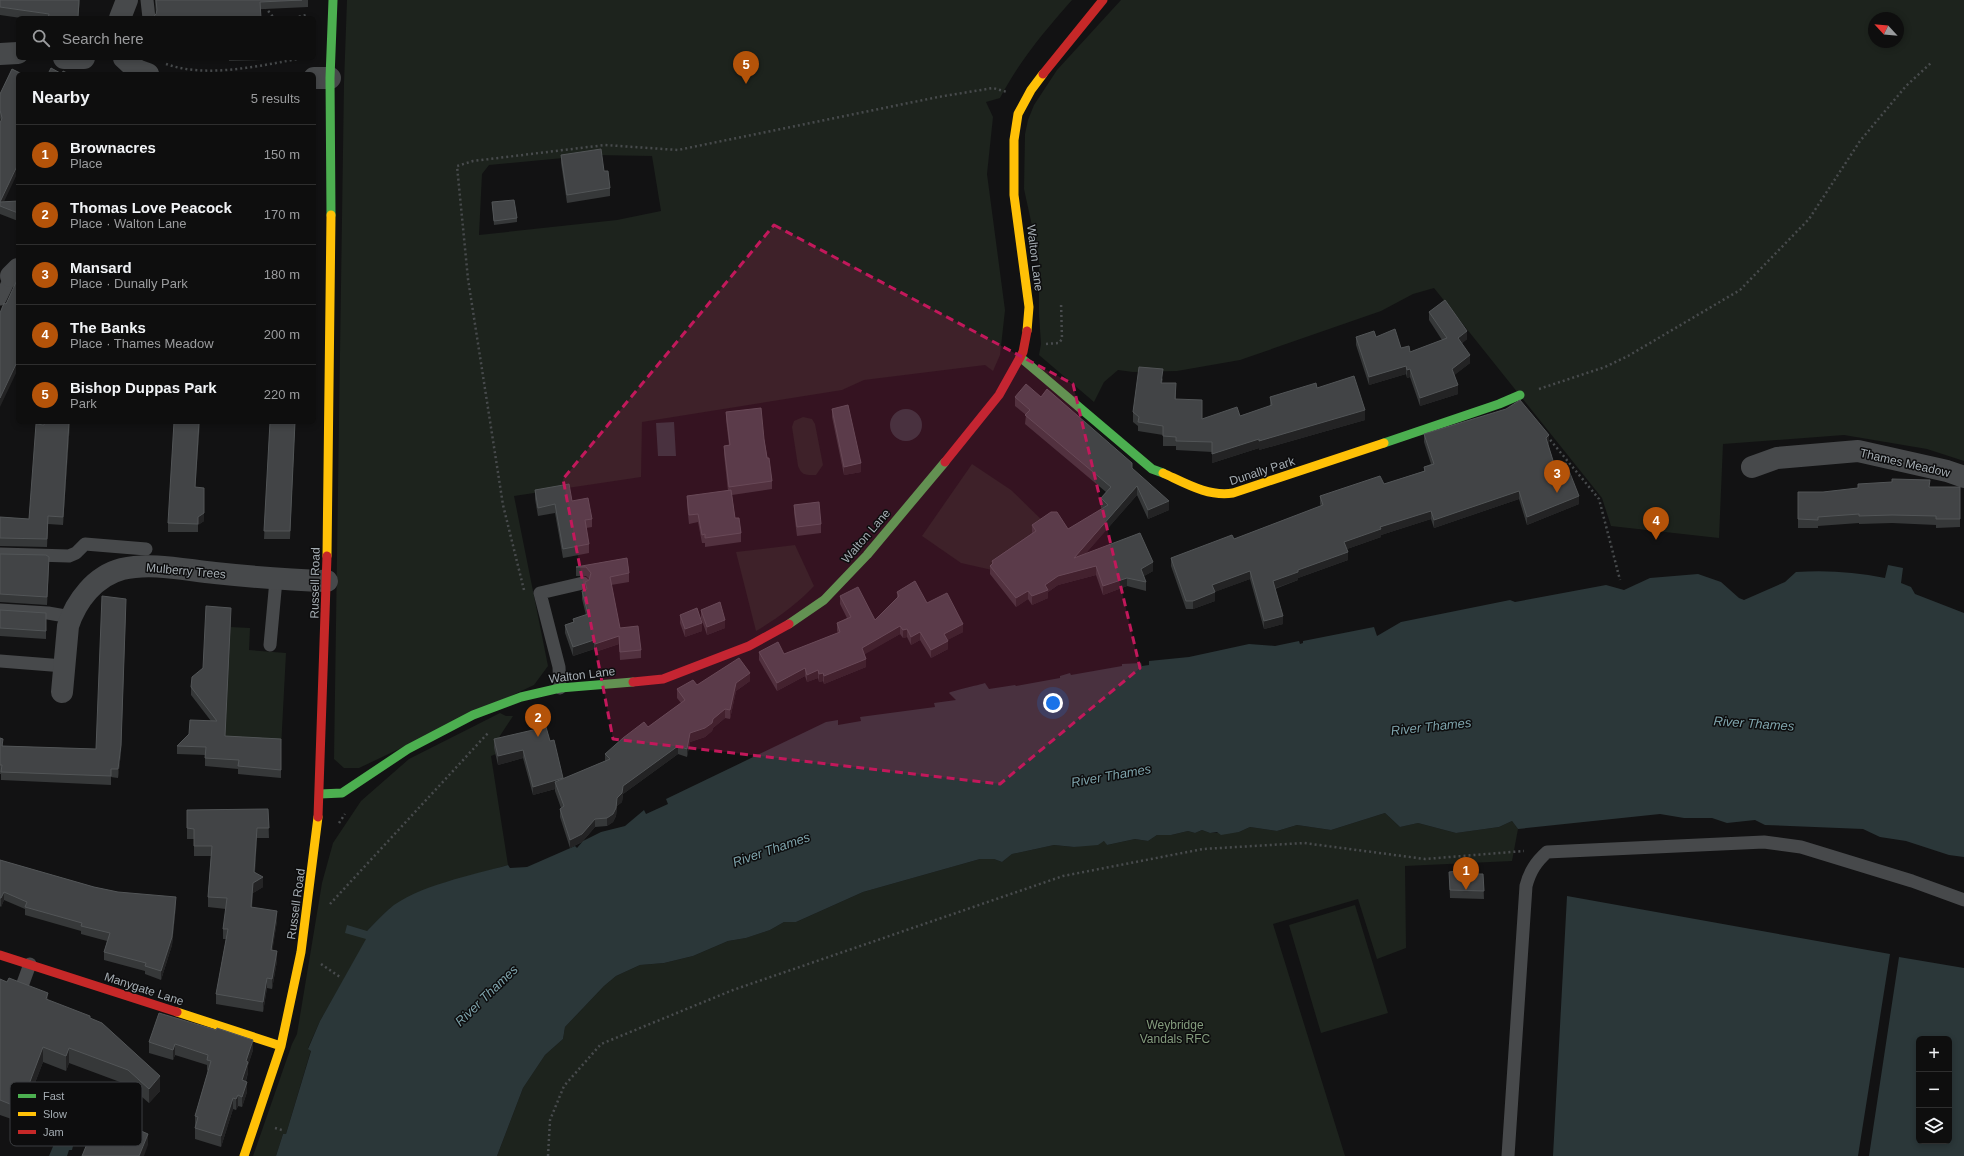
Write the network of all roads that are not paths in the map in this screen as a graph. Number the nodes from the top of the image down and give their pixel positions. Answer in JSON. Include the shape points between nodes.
{"nodes":[{"id":1,"x":127,"y":0,"type":"edge"},
{"id":2,"x":147,"y":0,"type":"edge"},
{"id":3,"x":333,"y":0,"type":"edge"},
{"id":4,"x":1103,"y":0,"type":"edge"},
{"id":5,"x":121,"y":16,"type":"edge"},
{"id":6,"x":149,"y":16,"type":"edge"},
{"id":7,"x":16,"y":53,"type":"edge"},
{"id":8,"x":0,"y":54,"type":"edge"},
{"id":9,"x":125,"y":60,"type":"edge"},
{"id":10,"x":156,"y":68,"type":"edge"},
{"id":11,"x":322,"y":78,"type":"edge"},
{"id":12,"x":15,"y":272,"type":"edge"},
{"id":13,"x":0,"y":299,"type":"edge"},
{"id":14,"x":1020,"y":357,"type":"junction"},
{"id":15,"x":1520,"y":395,"type":"road end"},
{"id":16,"x":1752,"y":467,"type":"dead end"},
{"id":17,"x":1964,"y":477,"type":"edge"},
{"id":18,"x":116,"y":546,"type":"junction"},
{"id":19,"x":146,"y":549,"type":"dead end"},
{"id":20,"x":0,"y":554,"type":"edge"},
{"id":21,"x":121,"y":569,"type":"junction"},
{"id":22,"x":276,"y":580,"type":"junction"},
{"id":23,"x":327,"y":581,"type":"junction"},
{"id":24,"x":583,"y":583,"type":"dead end"},
{"id":25,"x":0,"y":610,"type":"edge"},
{"id":26,"x":71,"y":617,"type":"junction"},
{"id":27,"x":270,"y":645,"type":"dead end"},
{"id":28,"x":0,"y":661,"type":"edge"},
{"id":29,"x":64,"y":666,"type":"junction"},
{"id":30,"x":560,"y":688,"type":"junction"},
{"id":31,"x":62,"y":692,"type":"dead end"},
{"id":32,"x":320,"y":794,"type":"junction"},
{"id":33,"x":1964,"y":900,"type":"edge"},
{"id":34,"x":0,"y":955,"type":"edge"},
{"id":35,"x":30,"y":964,"type":"junction"},
{"id":36,"x":8,"y":984,"type":"edge"},
{"id":37,"x":281,"y":1046,"type":"junction"},
{"id":38,"x":244,"y":1156,"type":"edge"},
{"id":39,"x":1508,"y":1156,"type":"edge"}],
"edges":[{"from":1,"to":5,"type":"street"},
{"from":2,"to":6,"type":"lane"},
{"from":3,"to":11,"type":"main road","name":"Russell Road"},
{"from":4,"to":14,"type":"main road","name":"Walton Lane","via":[[1031,90],[1018,114],[1014,140],[1014,195],[1029,307],[1025,342]]},
{"from":7,"to":8,"type":"street"},
{"from":9,"to":10,"type":"street","via":[[137,70]]},
{"from":11,"to":23,"type":"main road","name":"Russell Road","via":[[331,222]]},
{"from":12,"to":13,"type":"lane"},
{"from":14,"to":15,"type":"main road","name":"Dunally Park","via":[[1152,469],[1221,495],[1471,414]]},
{"from":14,"to":30,"type":"main road","name":"Walton Lane","via":[[999,395],[967,436],[867,554],[824,600],[783,628],[749,646],[663,679]]},
{"from":16,"to":17,"type":"street","name":"Thames Meadow","via":[[1777,458],[1858,451]]},
{"from":18,"to":19,"type":"lane"},
{"from":18,"to":20,"type":"lane","via":[[86,544],[68,556]]},
{"from":18,"to":21,"type":"lane"},
{"from":21,"to":22,"type":"street","name":"Mulberry Trees","via":[[147,566]]},
{"from":21,"to":26,"type":"street","name":"Mulberry Trees","via":[[98,580],[80,601]]},
{"from":22,"to":23,"type":"street","name":"Mulberry Trees"},
{"from":22,"to":27,"type":"lane"},
{"from":23,"to":32,"type":"main road","name":"Russell Road"},
{"from":24,"to":30,"type":"lane","via":[[540,593],[559,667]]},
{"from":25,"to":26,"type":"lane"},
{"from":26,"to":29,"type":"street","name":"Mulberry Trees"},
{"from":28,"to":29,"type":"lane"},
{"from":29,"to":31,"type":"street","name":"Mulberry Trees"},
{"from":30,"to":32,"type":"main road","name":"Walton Lane","via":[[521,697],[473,715],[408,749],[342,793]]},
{"from":32,"to":37,"type":"main road","name":"Russell Road","via":[[301,952]]},
{"from":33,"to":39,"type":"lane","via":[[1801,846],[1764,842],[1547,852],[1536,862],[1526,886]]},
{"from":34,"to":35,"type":"main road","name":"Manygate Lane"},
{"from":35,"to":36,"type":"lane","via":[[28,988]]},
{"from":35,"to":37,"type":"main road","name":"Manygate Lane"},
{"from":37,"to":38,"type":"main road","name":"Russell Road"}]}
